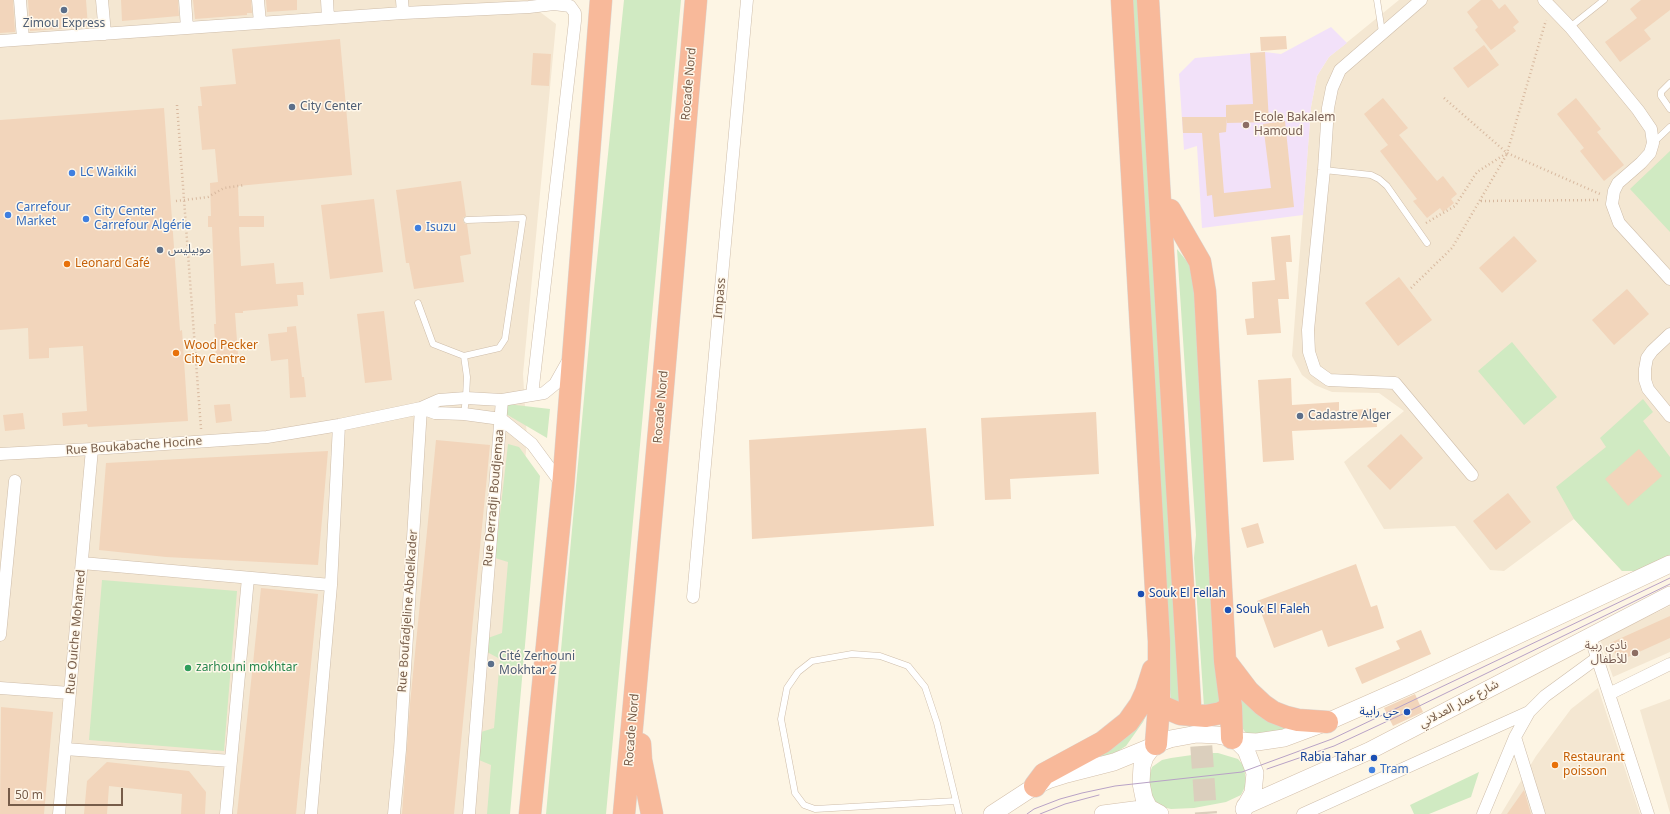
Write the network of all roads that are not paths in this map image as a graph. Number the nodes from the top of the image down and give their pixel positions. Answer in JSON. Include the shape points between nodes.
{"nodes":[{"id":1,"x":20,"y":0,"type":"edge"},
{"id":2,"x":102,"y":0,"type":"edge"},
{"id":3,"x":185,"y":0,"type":"edge"},
{"id":4,"x":258,"y":0,"type":"edge"},
{"id":5,"x":327,"y":0,"type":"edge"},
{"id":6,"x":402,"y":0,"type":"edge"},
{"id":7,"x":601,"y":0,"type":"edge"},
{"id":8,"x":696,"y":0,"type":"edge"},
{"id":9,"x":747,"y":0,"type":"edge"},
{"id":10,"x":1122,"y":0,"type":"edge"},
{"id":11,"x":1148,"y":0,"type":"edge"},
{"id":12,"x":1159,"y":0,"type":"edge"},
{"id":13,"x":1377,"y":0,"type":"edge"},
{"id":14,"x":1421,"y":0,"type":"edge"},
{"id":15,"x":1604,"y":0,"type":"edge"},
{"id":16,"x":529,"y":3,"type":"edge"},
{"id":17,"x":472,"y":4,"type":"edge"},
{"id":18,"x":1547,"y":4,"type":"edge"},
{"id":19,"x":403,"y":13,"type":"junction"},
{"id":20,"x":328,"y":18,"type":"junction"},
{"id":21,"x":260,"y":23,"type":"junction"},
{"id":22,"x":1570,"y":27,"type":"junction"},
{"id":23,"x":187,"y":28,"type":"junction"},
{"id":24,"x":1382,"y":32,"type":"junction"},
{"id":25,"x":105,"y":34,"type":"junction"},
{"id":26,"x":23,"y":39,"type":"junction"},
{"id":27,"x":0,"y":41,"type":"edge"},
{"id":28,"x":1670,"y":83,"type":"edge"},
{"id":29,"x":1670,"y":109,"type":"edge"},
{"id":30,"x":1670,"y":128,"type":"edge"},
{"id":31,"x":1653,"y":143,"type":"junction"},
{"id":32,"x":1324,"y":170,"type":"junction"},
{"id":33,"x":1170,"y":210,"type":"junction"},
{"id":34,"x":467,"y":220,"type":"dead end"},
{"id":35,"x":1427,"y":243,"type":"dead end"},
{"id":36,"x":1670,"y":279,"type":"edge"},
{"id":37,"x":418,"y":303,"type":"dead end"},
{"id":38,"x":1670,"y":334,"type":"edge"},
{"id":39,"x":575,"y":338,"type":"junction"},
{"id":40,"x":464,"y":356,"type":"junction"},
{"id":41,"x":532,"y":396,"type":"junction"},
{"id":42,"x":466,"y":398,"type":"junction"},
{"id":43,"x":502,"y":400,"type":"junction"},
{"id":44,"x":421,"y":408,"type":"junction"},
{"id":45,"x":464,"y":414,"type":"junction"},
{"id":46,"x":1670,"y":416,"type":"edge"},
{"id":47,"x":501,"y":419,"type":"junction"},
{"id":48,"x":340,"y":425,"type":"junction"},
{"id":49,"x":267,"y":437,"type":"joint"},
{"id":50,"x":92,"y":449,"type":"junction"},
{"id":51,"x":0,"y":454,"type":"edge"},
{"id":52,"x":1472,"y":475,"type":"dead end"},
{"id":53,"x":15,"y":481,"type":"dead end"},
{"id":54,"x":563,"y":486,"type":"junction"},
{"id":55,"x":82,"y":563,"type":"junction"},
{"id":56,"x":1670,"y":564,"type":"edge"},
{"id":57,"x":248,"y":578,"type":"junction"},
{"id":58,"x":331,"y":585,"type":"junction"},
{"id":59,"x":1670,"y":595,"type":"edge"},
{"id":60,"x":693,"y":596,"type":"dead end"},
{"id":61,"x":0,"y":635,"type":"edge"},
{"id":62,"x":1590,"y":636,"type":"junction"},
{"id":63,"x":1158,"y":641,"type":"junction"},
{"id":64,"x":1597,"y":658,"type":"junction"},
{"id":65,"x":1225,"y":661,"type":"junction"},
{"id":66,"x":1670,"y":664,"type":"edge"},
{"id":67,"x":636,"y":686,"type":"junction"},
{"id":68,"x":0,"y":688,"type":"edge"},
{"id":69,"x":70,"y":693,"type":"junction"},
{"id":70,"x":1609,"y":694,"type":"junction"},
{"id":71,"x":1159,"y":705,"type":"junction"},
{"id":72,"x":1231,"y":707,"type":"junction"},
{"id":73,"x":1529,"y":712,"type":"junction"},
{"id":74,"x":1327,"y":722,"type":"junction"},
{"id":75,"x":1515,"y":737,"type":"junction"},
{"id":76,"x":1234,"y":739,"type":"junction"},
{"id":77,"x":1155,"y":745,"type":"junction"},
{"id":78,"x":65,"y":749,"type":"junction"},
{"id":79,"x":231,"y":760,"type":"junction"},
{"id":80,"x":1035,"y":786,"type":"junction"},
{"id":81,"x":956,"y":801,"type":"junction"},
{"id":82,"x":1243,"y":810,"type":"edge"},
{"id":83,"x":1154,"y":811,"type":"edge"},
{"id":84,"x":59,"y":814,"type":"edge"},
{"id":85,"x":226,"y":814,"type":"edge"},
{"id":86,"x":311,"y":814,"type":"edge"},
{"id":87,"x":394,"y":814,"type":"edge"},
{"id":88,"x":469,"y":814,"type":"edge"},
{"id":89,"x":530,"y":814,"type":"edge"},
{"id":90,"x":624,"y":814,"type":"edge"},
{"id":91,"x":652,"y":814,"type":"edge"},
{"id":92,"x":959,"y":814,"type":"edge"},
{"id":93,"x":992,"y":814,"type":"edge"},
{"id":94,"x":1103,"y":814,"type":"edge"},
{"id":95,"x":1303,"y":814,"type":"edge"},
{"id":96,"x":1483,"y":814,"type":"edge"},
{"id":97,"x":1539,"y":814,"type":"edge"},
{"id":98,"x":1648,"y":814,"type":"edge"}],
"edges":[{"from":1,"to":26,"type":"street"},
{"from":2,"to":25,"type":"street"},
{"from":3,"to":23,"type":"street"},
{"from":4,"to":21,"type":"street"},
{"from":5,"to":20,"type":"street"},
{"from":6,"to":19,"type":"street"},
{"from":7,"to":39,"type":"highway"},
{"from":8,"to":67,"type":"highway","name":"Rocade Nord"},
{"from":9,"to":60,"type":"street","name":"Impass"},
{"from":10,"to":63,"type":"highway"},
{"from":11,"to":33,"type":"highway","via":[[1194,703]]},
{"from":12,"to":33,"type":"highway"},
{"from":13,"to":24,"type":"lane"},
{"from":14,"to":24,"type":"street"},
{"from":15,"to":22,"type":"lane"},
{"from":16,"to":17,"type":"street"},
{"from":16,"to":41,"type":"street","via":[[570,6],[575,13]]},
{"from":17,"to":19,"type":"street"},
{"from":18,"to":22,"type":"street"},
{"from":19,"to":20,"type":"street"},
{"from":20,"to":21,"type":"street"},
{"from":21,"to":23,"type":"street"},
{"from":22,"to":31,"type":"street","via":[[1638,110],[1651,129]]},
{"from":23,"to":25,"type":"street"},
{"from":24,"to":32,"type":"street","via":[[1340,70],[1332,88],[1328,108]]},
{"from":25,"to":26,"type":"street"},
{"from":26,"to":27,"type":"street"},
{"from":28,"to":29,"type":"lane","via":[[1661,92]]},
{"from":30,"to":31,"type":"lane"},
{"from":31,"to":36,"type":"street","via":[[1650,153],[1618,183],[1613,200],[1619,223]]},
{"from":32,"to":35,"type":"lane","via":[[1371,175],[1379,179],[1387,186]]},
{"from":32,"to":52,"type":"street","via":[[1308,330],[1309,352],[1315,370],[1329,380],[1394,382]]},
{"from":33,"to":65,"type":"highway","via":[[1200,262],[1204,292]]},
{"from":34,"to":40,"type":"lane","via":[[523,218],[505,339],[499,348]]},
{"from":37,"to":40,"type":"lane","via":[[433,344]]},
{"from":38,"to":46,"type":"street","via":[[1647,358],[1645,380],[1648,388]]},
{"from":39,"to":41,"type":"street","via":[[566,366],[555,384],[544,393]]},
{"from":39,"to":54,"type":"highway"},
{"from":40,"to":42,"type":"lane"},
{"from":41,"to":43,"type":"street"},
{"from":42,"to":43,"type":"street"},
{"from":42,"to":44,"type":"street","via":[[439,400]]},
{"from":42,"to":45,"type":"lane"},
{"from":43,"to":47,"type":"street"},
{"from":44,"to":45,"type":"street","name":"Rue Derradji Boudjemaa","via":[[435,413]]},
{"from":44,"to":48,"type":"street","name":"Rue Derradji Boudjemaa"},
{"from":44,"to":87,"type":"street","name":"Rue Boufadjeline Abdelkader"},
{"from":45,"to":47,"type":"street","name":"Rue Derradji Boudjemaa"},
{"from":47,"to":54,"type":"street","via":[[532,444]]},
{"from":47,"to":88,"type":"street","name":"Rue Derradji Boudjemaa"},
{"from":48,"to":49,"type":"street","name":"Rue Derradji Boudjemaa"},
{"from":48,"to":58,"type":"street"},
{"from":49,"to":50,"type":"street","name":"Rue Boukabache Hocine"},
{"from":50,"to":51,"type":"street","name":"Rue Boukabache Hocine"},
{"from":50,"to":55,"type":"street","name":"Rue Ouiche Mohamed"},
{"from":53,"to":61,"type":"street"},
{"from":54,"to":89,"type":"highway"},
{"from":55,"to":57,"type":"street"},
{"from":55,"to":69,"type":"street","name":"Rue Ouiche Mohamed"},
{"from":56,"to":74,"type":"main road"},
{"from":57,"to":58,"type":"street"},
{"from":57,"to":79,"type":"street"},
{"from":58,"to":86,"type":"street"},
{"from":59,"to":62,"type":"main road","name":"شارع عمار العدلاني"},
{"from":62,"to":64,"type":"street"},
{"from":62,"to":82,"type":"main road","name":"شارع عمار العدلاني","via":[[1369,751]]},
{"from":63,"to":71,"type":"highway"},
{"from":63,"to":80,"type":"highway","via":[[1156,662],[1146,692],[1128,722],[1103,742],[1044,774]]},
{"from":64,"to":70,"type":"street"},
{"from":64,"to":73,"type":"street","via":[[1545,696]]},
{"from":65,"to":72,"type":"highway"},
{"from":65,"to":74,"type":"highway","via":[[1248,691],[1273,712],[1298,720]]},
{"from":66,"to":70,"type":"street"},
{"from":67,"to":90,"type":"highway","name":"Rocade Nord"},
{"from":67,"to":91,"type":"highway","via":[[641,760]]},
{"from":68,"to":69,"type":"street"},
{"from":69,"to":78,"type":"street","name":"Rue Ouiche Mohamed"},
{"from":70,"to":98,"type":"street"},
{"from":71,"to":72,"type":"highway","via":[[1180,714],[1206,716],[1222,713]]},
{"from":71,"to":77,"type":"highway"},
{"from":72,"to":76,"type":"highway"},
{"from":73,"to":75,"type":"street"},
{"from":73,"to":95,"type":"street"},
{"from":74,"to":76,"type":"main road","via":[[1284,738],[1257,742]]},
{"from":75,"to":96,"type":"street"},
{"from":75,"to":97,"type":"street"},
{"from":76,"to":77,"type":"main road","via":[[1197,734],[1170,739]]},
{"from":76,"to":82,"type":"main road","via":[[1246,750],[1255,773],[1253,793]]},
{"from":77,"to":80,"type":"main road","via":[[1114,762],[1067,774]]},
{"from":77,"to":83,"type":"main road","via":[[1145,757],[1142,766],[1144,798]]},
{"from":78,"to":79,"type":"street"},
{"from":78,"to":84,"type":"street","name":"Rue Ouiche Mohamed"},
{"from":79,"to":85,"type":"street"},
{"from":80,"to":93,"type":"main road"},
{"from":81,"to":81,"type":"lane","via":[[930,701],[925,687],[908,666],[880,656],[852,654],[812,661],[798,672],[787,688],[781,719],[795,793],[804,805],[815,808]]},
{"from":81,"to":92,"type":"lane"},
{"from":83,"to":94,"type":"main road"}]}
